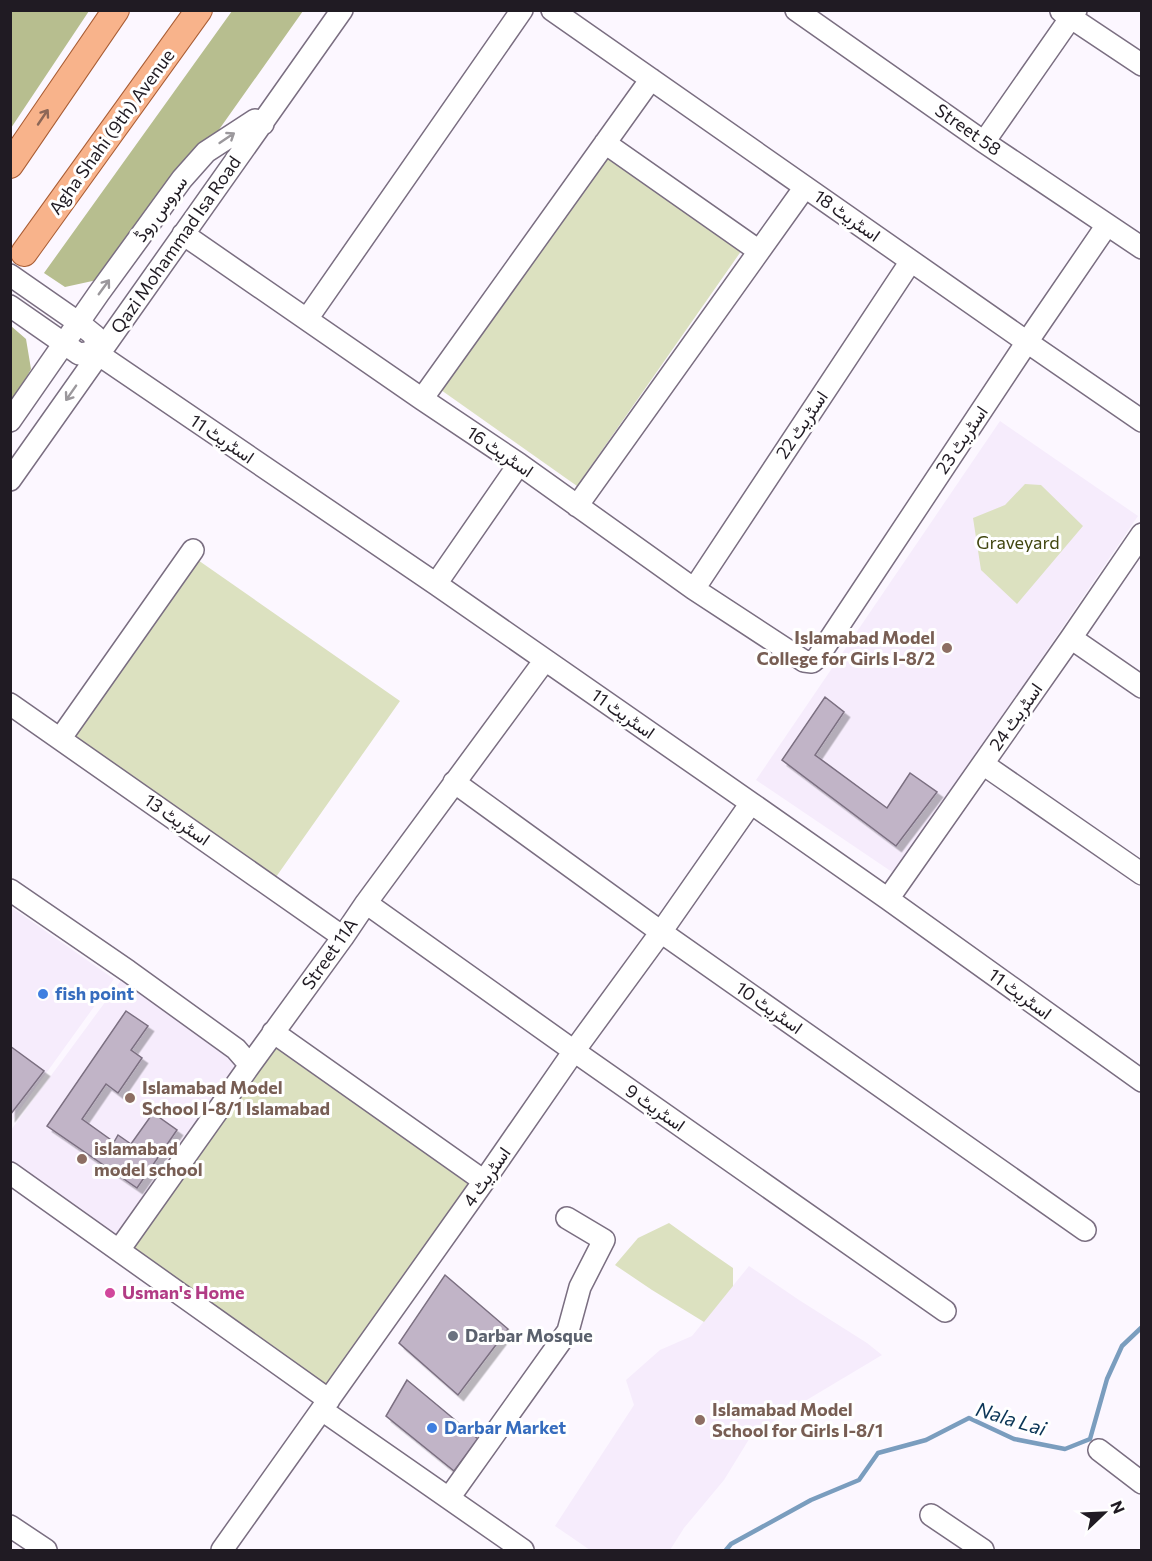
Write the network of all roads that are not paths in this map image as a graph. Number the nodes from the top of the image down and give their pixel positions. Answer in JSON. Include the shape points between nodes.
{"nodes":[{"id":1,"x":116,"y":10,"type":"edge"},
{"id":2,"x":199,"y":10,"type":"edge"},
{"id":3,"x":342,"y":10,"type":"edge"},
{"id":4,"x":522,"y":10,"type":"edge"},
{"id":5,"x":552,"y":10,"type":"edge"},
{"id":6,"x":795,"y":10,"type":"edge"},
{"id":7,"x":1069,"y":13,"type":"edge"},
{"id":8,"x":1142,"y":65,"type":"edge"},
{"id":9,"x":651,"y":79,"type":"junction"},
{"id":10,"x":263,"y":123,"type":"junction"},
{"id":11,"x":984,"y":142,"type":"junction"},
{"id":12,"x":605,"y":143,"type":"junction"},
{"id":13,"x":10,"y":165,"type":"edge"},
{"id":14,"x":805,"y":186,"type":"junction"},
{"id":15,"x":1107,"y":225,"type":"junction"},
{"id":16,"x":183,"y":234,"type":"junction"},
{"id":17,"x":1142,"y":248,"type":"edge"},
{"id":18,"x":759,"y":251,"type":"junction"},
{"id":19,"x":24,"y":254,"type":"dead end"},
{"id":20,"x":911,"y":261,"type":"junction"},
{"id":21,"x":10,"y":275,"type":"edge"},
{"id":22,"x":10,"y":306,"type":"edge"},
{"id":23,"x":307,"y":319,"type":"junction"},
{"id":24,"x":79,"y":322,"type":"junction"},
{"id":25,"x":1027,"y":342,"type":"junction"},
{"id":26,"x":64,"y":344,"type":"junction"},
{"id":27,"x":97,"y":353,"type":"junction"},
{"id":28,"x":422,"y":399,"type":"junction"},
{"id":29,"x":10,"y":421,"type":"edge"},
{"id":30,"x":1142,"y":421,"type":"edge"},
{"id":31,"x":519,"y":464,"type":"junction"},
{"id":32,"x":10,"y":480,"type":"edge"},
{"id":33,"x":577,"y":506,"type":"junction"},
{"id":34,"x":1142,"y":534,"type":"edge"},
{"id":35,"x":193,"y":550,"type":"dead end"},
{"id":36,"x":436,"y":584,"type":"junction"},
{"id":37,"x":694,"y":589,"type":"junction"},
{"id":38,"x":1071,"y":638,"type":"junction"},
{"id":39,"x":818,"y":657,"type":"joint"},
{"id":40,"x":545,"y":660,"type":"junction"},
{"id":41,"x":1142,"y":687,"type":"edge"},
{"id":42,"x":10,"y":704,"type":"edge"},
{"id":43,"x":60,"y":739,"type":"junction"},
{"id":44,"x":983,"y":764,"type":"junction"},
{"id":45,"x":454,"y":782,"type":"junction"},
{"id":46,"x":751,"y":803,"type":"junction"},
{"id":47,"x":1142,"y":874,"type":"edge"},
{"id":48,"x":10,"y":890,"type":"edge"},
{"id":49,"x":888,"y":899,"type":"junction"},
{"id":50,"x":366,"y":903,"type":"junction"},
{"id":51,"x":661,"y":932,"type":"junction"},
{"id":52,"x":343,"y":937,"type":"junction"},
{"id":53,"x":273,"y":1032,"type":"junction"},
{"id":54,"x":574,"y":1052,"type":"junction"},
{"id":55,"x":250,"y":1065,"type":"junction"},
{"id":56,"x":1142,"y":1081,"type":"edge"},
{"id":57,"x":10,"y":1173,"type":"edge"},
{"id":58,"x":484,"y":1181,"type":"junction"},
{"id":59,"x":567,"y":1218,"type":"dead end"},
{"id":60,"x":1085,"y":1230,"type":"dead end"},
{"id":61,"x":119,"y":1251,"type":"junction"},
{"id":62,"x":945,"y":1311,"type":"dead end"},
{"id":63,"x":325,"y":1405,"type":"junction"},
{"id":64,"x":1099,"y":1450,"type":"dead end"},
{"id":65,"x":1142,"y":1483,"type":"edge"},
{"id":66,"x":449,"y":1498,"type":"junction"},
{"id":67,"x":931,"y":1515,"type":"dead end"},
{"id":68,"x":10,"y":1526,"type":"edge"},
{"id":69,"x":46,"y":1551,"type":"edge"},
{"id":70,"x":222,"y":1551,"type":"edge"},
{"id":71,"x":523,"y":1551,"type":"edge"},
{"id":72,"x":983,"y":1551,"type":"edge"}],
"edges":[{"from":13,"to":1,"type":"main road","one_way":true},
{"from":2,"to":19,"type":"main road","name":"Agha Shahi (9th) Avenue"},
{"from":3,"to":10,"type":"street","name":"Qazi Mohammad Isa Road"},
{"from":4,"to":23,"type":"street"},
{"from":5,"to":9,"type":"street","name":"اسٹریٹ 18"},
{"from":6,"to":11,"type":"street","name":"Street 58"},
{"from":7,"to":8,"type":"street"},
{"from":7,"to":11,"type":"street"},
{"from":9,"to":12,"type":"street"},
{"from":9,"to":14,"type":"street","name":"اسٹریٹ 18"},
{"from":10,"to":16,"type":"street","name":"Qazi Mohammad Isa Road"},
{"from":24,"to":10,"type":"street","name":"سروس روڈ","one_way":true,"via":[[198,160],[255,120]]},
{"from":11,"to":15,"type":"street","name":"Street 58"},
{"from":12,"to":18,"type":"street"},
{"from":12,"to":28,"type":"street"},
{"from":14,"to":18,"type":"street"},
{"from":14,"to":20,"type":"street","name":"اسٹریٹ 18"},
{"from":15,"to":17,"type":"street","name":"Street 58"},
{"from":15,"to":25,"type":"street","name":"اسٹریٹ 23"},
{"from":16,"to":23,"type":"street","name":"اسٹریٹ 16"},
{"from":16,"to":27,"type":"street","name":"Qazi Mohammad Isa Road"},
{"from":18,"to":33,"type":"street"},
{"from":20,"to":25,"type":"street","name":"اسٹریٹ 18"},
{"from":20,"to":37,"type":"street","name":"اسٹریٹ 22"},
{"from":21,"to":24,"type":"street"},
{"from":22,"to":26,"type":"street"},
{"from":23,"to":28,"type":"street","name":"اسٹریٹ 16"},
{"from":24,"to":26,"type":"street","name":"سروس روڈ"},
{"from":24,"to":27,"type":"street","via":[[94,336]]},
{"from":25,"to":30,"type":"street","name":"اسٹریٹ 18"},
{"from":25,"to":39,"type":"street","name":"اسٹریٹ 23"},
{"from":26,"to":27,"type":"street","via":[[79,354]]},
{"from":26,"to":29,"type":"street","name":"سروس روڈ"},
{"from":27,"to":32,"type":"street","name":"Qazi Mohammad Isa Road","one_way":true},
{"from":27,"to":36,"type":"street","name":"اسٹریٹ 11"},
{"from":28,"to":31,"type":"street","name":"اسٹریٹ 16"},
{"from":31,"to":33,"type":"street","name":"اسٹریٹ 16"},
{"from":31,"to":36,"type":"street"},
{"from":33,"to":37,"type":"street","name":"اسٹریٹ 16"},
{"from":34,"to":38,"type":"street","name":"اسٹریٹ 24"},
{"from":35,"to":43,"type":"street"},
{"from":36,"to":40,"type":"street","name":"اسٹریٹ 11"},
{"from":37,"to":39,"type":"street","name":"اسٹریٹ 16","via":[[804,661],[812,662]]},
{"from":38,"to":41,"type":"street"},
{"from":38,"to":44,"type":"street","name":"اسٹریٹ 24"},
{"from":40,"to":45,"type":"street","name":"Street 11A"},
{"from":40,"to":46,"type":"street","name":"اسٹریٹ 11"},
{"from":42,"to":43,"type":"street","name":"اسٹریٹ 13"},
{"from":43,"to":52,"type":"street","name":"اسٹریٹ 13"},
{"from":44,"to":47,"type":"street"},
{"from":44,"to":49,"type":"street","name":"اسٹریٹ 24"},
{"from":45,"to":50,"type":"street","name":"Street 11A"},
{"from":45,"to":51,"type":"street","name":"اسٹریٹ 10"},
{"from":46,"to":49,"type":"street","name":"اسٹریٹ 11"},
{"from":46,"to":51,"type":"street","name":"اسٹریٹ 4"},
{"from":48,"to":55,"type":"street","via":[[128,970],[236,1049]]},
{"from":49,"to":56,"type":"street","name":"اسٹریٹ 11"},
{"from":50,"to":52,"type":"street","name":"Street 11A"},
{"from":50,"to":54,"type":"street","name":"اسٹریٹ 9"},
{"from":51,"to":54,"type":"street","name":"اسٹریٹ 4"},
{"from":51,"to":60,"type":"street","name":"اسٹریٹ 10"},
{"from":52,"to":53,"type":"street","name":"Street 11A"},
{"from":53,"to":55,"type":"street","name":"Street 11A"},
{"from":53,"to":58,"type":"street"},
{"from":54,"to":58,"type":"street","name":"اسٹریٹ 4"},
{"from":54,"to":62,"type":"street","name":"اسٹریٹ 9"},
{"from":55,"to":61,"type":"street","name":"Street 11A"},
{"from":57,"to":61,"type":"street"},
{"from":58,"to":63,"type":"street","name":"اسٹریٹ 4"},
{"from":59,"to":66,"type":"street","via":[[604,1240],[580,1287],[568,1331]]},
{"from":61,"to":63,"type":"street"},
{"from":63,"to":66,"type":"street"},
{"from":63,"to":70,"type":"street","name":"اسٹریٹ 4"},
{"from":64,"to":65,"type":"street"},
{"from":66,"to":71,"type":"street"},
{"from":67,"to":72,"type":"street"},
{"from":68,"to":69,"type":"street"}]}
